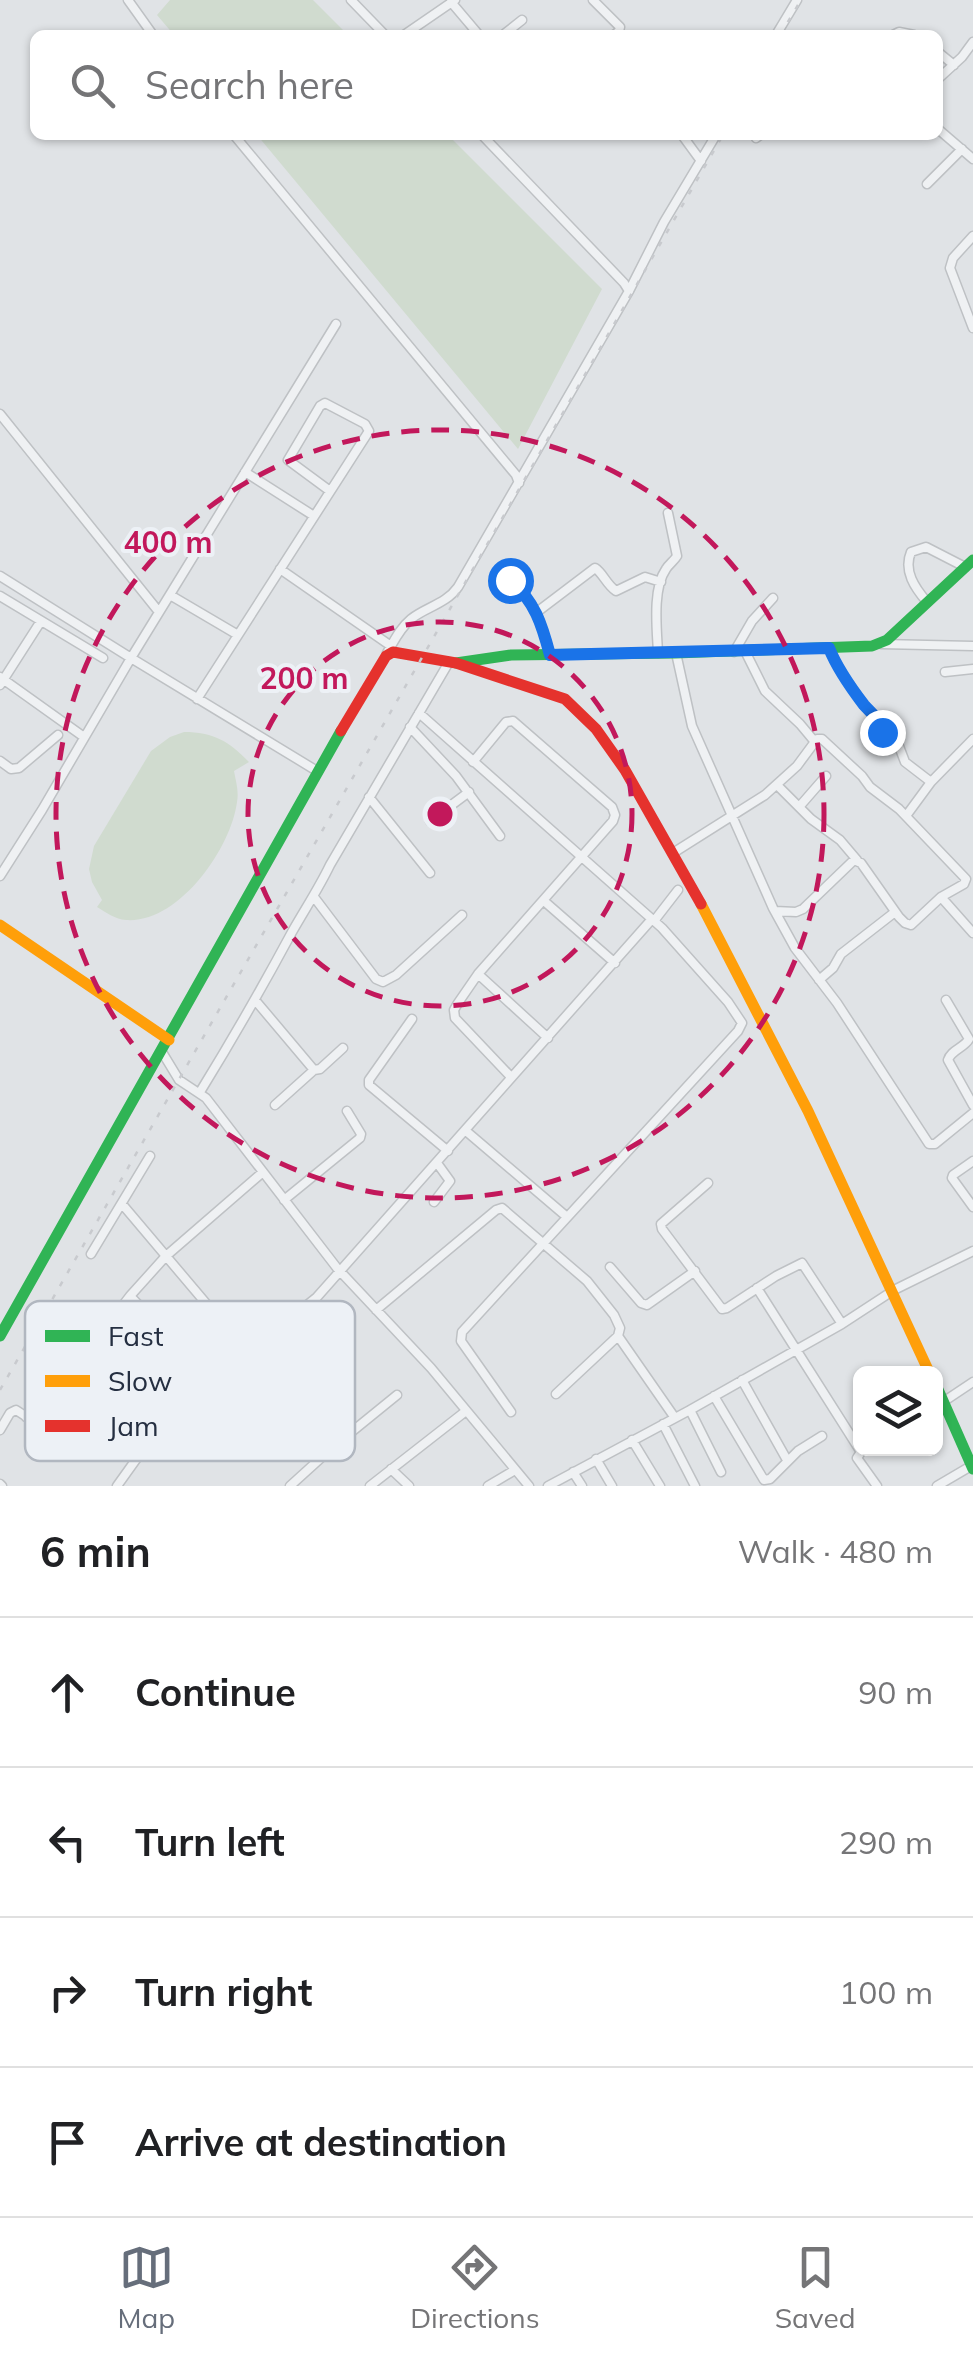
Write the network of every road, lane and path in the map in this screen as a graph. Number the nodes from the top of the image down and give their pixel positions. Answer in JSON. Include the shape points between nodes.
{"nodes":[{"id":1,"x":128,"y":0,"type":"edge"},
{"id":2,"x":351,"y":0,"type":"edge"},
{"id":3,"x":593,"y":0,"type":"edge"},
{"id":4,"x":797,"y":0,"type":"edge"},
{"id":5,"x":453,"y":1,"type":"edge"},
{"id":6,"x":522,"y":20,"type":"dead end"},
{"id":7,"x":149,"y":30,"type":"edge"},
{"id":8,"x":380,"y":30,"type":"edge"},
{"id":9,"x":411,"y":30,"type":"edge"},
{"id":10,"x":475,"y":30,"type":"edge"},
{"id":11,"x":509,"y":30,"type":"edge"},
{"id":12,"x":620,"y":30,"type":"edge"},
{"id":13,"x":779,"y":30,"type":"edge"},
{"id":14,"x":973,"y":42,"type":"edge"},
{"id":15,"x":964,"y":54,"type":"junction"},
{"id":16,"x":943,"y":56,"type":"edge"},
{"id":17,"x":973,"y":62,"type":"edge"},
{"id":18,"x":954,"y":65,"type":"junction"},
{"id":19,"x":943,"y":75,"type":"edge"},
{"id":20,"x":943,"y":133,"type":"edge"},
{"id":21,"x":238,"y":140,"type":"edge"},
{"id":22,"x":487,"y":140,"type":"edge"},
{"id":23,"x":686,"y":140,"type":"edge"},
{"id":24,"x":713,"y":140,"type":"edge"},
{"id":25,"x":962,"y":149,"type":"junction"},
{"id":26,"x":973,"y":159,"type":"edge"},
{"id":27,"x":701,"y":161,"type":"junction"},
{"id":28,"x":928,"y":184,"type":"dead end"},
{"id":29,"x":973,"y":236,"type":"edge"},
{"id":30,"x":629,"y":291,"type":"junction"},
{"id":31,"x":336,"y":324,"type":"dead end"},
{"id":32,"x":973,"y":328,"type":"edge"},
{"id":33,"x":0,"y":414,"type":"edge"},
{"id":34,"x":246,"y":472,"type":"junction"},
{"id":35,"x":519,"y":483,"type":"junction"},
{"id":36,"x":330,"y":491,"type":"junction"},
{"id":37,"x":668,"y":513,"type":"dead end"},
{"id":38,"x":314,"y":516,"type":"junction"},
{"id":39,"x":969,"y":564,"type":"edge"},
{"id":40,"x":280,"y":569,"type":"junction"},
{"id":41,"x":0,"y":576,"type":"edge"},
{"id":42,"x":510,"y":580,"type":"dead end"},
{"id":43,"x":661,"y":582,"type":"junction"},
{"id":44,"x":170,"y":595,"type":"junction"},
{"id":45,"x":0,"y":596,"type":"edge"},
{"id":46,"x":773,"y":598,"type":"dead end"},
{"id":47,"x":927,"y":602,"type":"junction"},
{"id":48,"x":159,"y":612,"type":"junction"},
{"id":49,"x":536,"y":612,"type":"junction"},
{"id":50,"x":41,"y":621,"type":"junction"},
{"id":51,"x":238,"y":635,"type":"junction"},
{"id":52,"x":881,"y":644,"type":"junction"},
{"id":53,"x":973,"y":646,"type":"edge"},
{"id":54,"x":829,"y":648,"type":"junction"},
{"id":55,"x":389,"y":650,"type":"junction"},
{"id":56,"x":740,"y":651,"type":"junction"},
{"id":57,"x":658,"y":653,"type":"junction"},
{"id":58,"x":676,"y":653,"type":"junction"},
{"id":59,"x":550,"y":655,"type":"junction"},
{"id":60,"x":102,"y":658,"type":"dead end"},
{"id":61,"x":131,"y":658,"type":"junction"},
{"id":62,"x":453,"y":662,"type":"junction"},
{"id":63,"x":973,"y":669,"type":"edge"},
{"id":64,"x":945,"y":672,"type":"dead end"},
{"id":65,"x":1,"y":681,"type":"edge"},
{"id":66,"x":197,"y":699,"type":"junction"},
{"id":67,"x":418,"y":713,"type":"junction"},
{"id":68,"x":410,"y":727,"type":"junction"},
{"id":69,"x":58,"y":735,"type":"dead end"},
{"id":70,"x":84,"y":737,"type":"junction"},
{"id":71,"x":973,"y":739,"type":"edge"},
{"id":72,"x":816,"y":742,"type":"junction"},
{"id":73,"x":0,"y":761,"type":"edge"},
{"id":74,"x":473,"y":762,"type":"junction"},
{"id":75,"x":317,"y":771,"type":"junction"},
{"id":76,"x":826,"y":776,"type":"dead end"},
{"id":77,"x":931,"y":782,"type":"junction"},
{"id":78,"x":777,"y":785,"type":"junction"},
{"id":79,"x":469,"y":792,"type":"junction"},
{"id":80,"x":369,"y":797,"type":"junction"},
{"id":81,"x":799,"y":807,"type":"junction"},
{"id":82,"x":906,"y":816,"type":"junction"},
{"id":83,"x":732,"y":818,"type":"junction"},
{"id":84,"x":430,"y":821,"type":"dead end"},
{"id":85,"x":500,"y":836,"type":"dead end"},
{"id":86,"x":673,"y":853,"type":"junction"},
{"id":87,"x":582,"y":857,"type":"junction"},
{"id":88,"x":856,"y":860,"type":"junction"},
{"id":89,"x":430,"y":873,"type":"dead end"},
{"id":90,"x":0,"y":876,"type":"edge"},
{"id":91,"x":969,"y":882,"type":"edge"},
{"id":92,"x":678,"y":890,"type":"dead end"},
{"id":93,"x":314,"y":896,"type":"junction"},
{"id":94,"x":941,"y":897,"type":"junction"},
{"id":95,"x":544,"y":901,"type":"junction"},
{"id":96,"x":774,"y":911,"type":"junction"},
{"id":97,"x":895,"y":912,"type":"junction"},
{"id":98,"x":462,"y":915,"type":"dead end"},
{"id":99,"x":653,"y":920,"type":"junction"},
{"id":100,"x":0,"y":925,"type":"edge"},
{"id":101,"x":973,"y":933,"type":"edge"},
{"id":102,"x":614,"y":963,"type":"junction"},
{"id":103,"x":478,"y":974,"type":"junction"},
{"id":104,"x":819,"y":980,"type":"junction"},
{"id":105,"x":255,"y":1000,"type":"junction"},
{"id":106,"x":946,"y":1000,"type":"dead end"},
{"id":107,"x":412,"y":1019,"type":"dead end"},
{"id":108,"x":548,"y":1038,"type":"junction"},
{"id":109,"x":165,"y":1046,"type":"junction"},
{"id":110,"x":342,"y":1048,"type":"dead end"},
{"id":111,"x":314,"y":1070,"type":"junction"},
{"id":112,"x":512,"y":1077,"type":"junction"},
{"id":113,"x":200,"y":1092,"type":"junction"},
{"id":114,"x":275,"y":1105,"type":"dead end"},
{"id":115,"x":973,"y":1105,"type":"edge"},
{"id":116,"x":348,"y":1111,"type":"dead end"},
{"id":117,"x":973,"y":1113,"type":"edge"},
{"id":118,"x":466,"y":1131,"type":"junction"},
{"id":119,"x":448,"y":1151,"type":"junction"},
{"id":120,"x":150,"y":1156,"type":"dead end"},
{"id":121,"x":973,"y":1160,"type":"edge"},
{"id":122,"x":437,"y":1163,"type":"junction"},
{"id":123,"x":264,"y":1172,"type":"junction"},
{"id":124,"x":708,"y":1183,"type":"dead end"},
{"id":125,"x":284,"y":1200,"type":"junction"},
{"id":126,"x":434,"y":1202,"type":"dead end"},
{"id":127,"x":122,"y":1204,"type":"junction"},
{"id":128,"x":973,"y":1207,"type":"edge"},
{"id":129,"x":567,"y":1217,"type":"junction"},
{"id":130,"x":543,"y":1244,"type":"junction"},
{"id":131,"x":973,"y":1251,"type":"edge"},
{"id":132,"x":91,"y":1254,"type":"dead end"},
{"id":133,"x":166,"y":1256,"type":"junction"},
{"id":134,"x":610,"y":1267,"type":"dead end"},
{"id":135,"x":339,"y":1270,"type":"junction"},
{"id":136,"x":695,"y":1271,"type":"junction"},
{"id":137,"x":757,"y":1288,"type":"junction"},
{"id":138,"x":894,"y":1290,"type":"junction"},
{"id":139,"x":130,"y":1296,"type":"junction"},
{"id":140,"x":126,"y":1301,"type":"edge"},
{"id":141,"x":135,"y":1301,"type":"edge"},
{"id":142,"x":204,"y":1301,"type":"edge"},
{"id":143,"x":312,"y":1301,"type":"edge"},
{"id":144,"x":376,"y":1310,"type":"junction"},
{"id":145,"x":842,"y":1324,"type":"junction"},
{"id":146,"x":1,"y":1333,"type":"edge"},
{"id":147,"x":618,"y":1336,"type":"junction"},
{"id":148,"x":795,"y":1350,"type":"junction"},
{"id":149,"x":927,"y":1366,"type":"edge"},
{"id":150,"x":742,"y":1380,"type":"junction"},
{"id":151,"x":973,"y":1382,"type":"edge"},
{"id":152,"x":556,"y":1394,"type":"dead end"},
{"id":153,"x":397,"y":1395,"type":"dead end"},
{"id":154,"x":714,"y":1396,"type":"junction"},
{"id":155,"x":943,"y":1402,"type":"joint"},
{"id":156,"x":690,"y":1410,"type":"junction"},
{"id":157,"x":466,"y":1411,"type":"junction"},
{"id":158,"x":511,"y":1412,"type":"dead end"},
{"id":159,"x":25,"y":1416,"type":"edge"},
{"id":160,"x":675,"y":1418,"type":"junction"},
{"id":161,"x":662,"y":1424,"type":"junction"},
{"id":162,"x":0,"y":1430,"type":"edge"},
{"id":163,"x":355,"y":1431,"type":"edge"},
{"id":164,"x":822,"y":1436,"type":"dead end"},
{"id":165,"x":632,"y":1440,"type":"junction"},
{"id":166,"x":596,"y":1458,"type":"junction"},
{"id":167,"x":788,"y":1460,"type":"junction"},
{"id":168,"x":133,"y":1461,"type":"edge"},
{"id":169,"x":320,"y":1461,"type":"edge"},
{"id":170,"x":972,"y":1468,"type":"edge"},
{"id":171,"x":391,"y":1469,"type":"junction"},
{"id":172,"x":515,"y":1470,"type":"junction"},
{"id":173,"x":573,"y":1472,"type":"junction"},
{"id":174,"x":722,"y":1472,"type":"dead end"},
{"id":175,"x":302,"y":1476,"type":"junction"},
{"id":176,"x":116,"y":1486,"type":"edge"},
{"id":177,"x":290,"y":1486,"type":"edge"},
{"id":178,"x":310,"y":1486,"type":"edge"},
{"id":179,"x":370,"y":1486,"type":"edge"},
{"id":180,"x":409,"y":1486,"type":"edge"},
{"id":181,"x":488,"y":1486,"type":"edge"},
{"id":182,"x":529,"y":1486,"type":"edge"},
{"id":183,"x":548,"y":1486,"type":"edge"},
{"id":184,"x":582,"y":1486,"type":"edge"},
{"id":185,"x":612,"y":1486,"type":"edge"},
{"id":186,"x":660,"y":1486,"type":"edge"},
{"id":187,"x":695,"y":1486,"type":"edge"},
{"id":188,"x":878,"y":1486,"type":"edge"},
{"id":189,"x":937,"y":1486,"type":"edge"}],
"edges":[{"from":1,"to":7,"type":"street"},
{"from":2,"to":8,"type":"street"},
{"from":3,"to":12,"type":"street"},
{"from":4,"to":13,"type":"street"},
{"from":5,"to":9,"type":"street"},
{"from":5,"to":10,"type":"street"},
{"from":6,"to":11,"type":"street"},
{"from":14,"to":15,"type":"street"},
{"from":15,"to":17,"type":"street"},
{"from":15,"to":18,"type":"street"},
{"from":16,"to":18,"type":"street"},
{"from":18,"to":19,"type":"street"},
{"from":20,"to":25,"type":"street"},
{"from":21,"to":35,"type":"street"},
{"from":22,"to":30,"type":"street"},
{"from":23,"to":27,"type":"street"},
{"from":24,"to":27,"type":"street"},
{"from":25,"to":26,"type":"street"},
{"from":25,"to":28,"type":"street"},
{"from":27,"to":30,"type":"street"},
{"from":29,"to":32,"type":"street","via":[[950,268]]},
{"from":30,"to":35,"type":"street"},
{"from":31,"to":34,"type":"street"},
{"from":33,"to":48,"type":"street"},
{"from":34,"to":38,"type":"street"},
{"from":34,"to":44,"type":"street"},
{"from":35,"to":55,"type":"street","via":[[454,594],[413,618]]},
{"from":36,"to":36,"type":"street","via":[[369,428],[327,403],[288,460]]},
{"from":36,"to":38,"type":"street"},
{"from":37,"to":43,"type":"street","via":[[677,554]]},
{"from":38,"to":40,"type":"street"},
{"from":39,"to":47,"type":"main road"},
{"from":39,"to":47,"type":"street","via":[[926,547],[912,552],[912,583]]},
{"from":40,"to":51,"type":"street"},
{"from":40,"to":55,"type":"street"},
{"from":41,"to":61,"type":"street"},
{"from":42,"to":49,"type":"street"},
{"from":43,"to":49,"type":"street","via":[[644,577],[616,591],[595,568]]},
{"from":43,"to":57,"type":"street"},
{"from":44,"to":48,"type":"street"},
{"from":44,"to":51,"type":"street"},
{"from":45,"to":50,"type":"street"},
{"from":46,"to":56,"type":"street","via":[[752,621]]},
{"from":47,"to":52,"type":"main road"},
{"from":48,"to":61,"type":"street"},
{"from":49,"to":59,"type":"street"},
{"from":50,"to":60,"type":"street"},
{"from":50,"to":65,"type":"street"},
{"from":51,"to":66,"type":"street"},
{"from":52,"to":53,"type":"street"},
{"from":52,"to":54,"type":"main road"},
{"from":54,"to":56,"type":"main road"},
{"from":54,"to":77,"type":"street","via":[[883,734]]},
{"from":55,"to":62,"type":"main road"},
{"from":55,"to":75,"type":"main road"},
{"from":56,"to":58,"type":"main road"},
{"from":56,"to":72,"type":"street","via":[[765,691]]},
{"from":57,"to":58,"type":"main road"},
{"from":57,"to":59,"type":"main road"},
{"from":58,"to":83,"type":"street","via":[[692,726]]},
{"from":59,"to":62,"type":"main road"},
{"from":61,"to":66,"type":"street"},
{"from":61,"to":70,"type":"street"},
{"from":62,"to":67,"type":"street"},
{"from":62,"to":86,"type":"main road","via":[[576,708],[632,781]]},
{"from":63,"to":64,"type":"street"},
{"from":65,"to":70,"type":"street"},
{"from":66,"to":75,"type":"street"},
{"from":67,"to":68,"type":"street"},
{"from":67,"to":74,"type":"street"},
{"from":68,"to":79,"type":"street"},
{"from":68,"to":80,"type":"street"},
{"from":69,"to":73,"type":"street","via":[[19,768]]},
{"from":70,"to":90,"type":"street"},
{"from":71,"to":77,"type":"street"},
{"from":72,"to":78,"type":"street"},
{"from":72,"to":82,"type":"street","via":[[828,742]]},
{"from":74,"to":87,"type":"street"},
{"from":74,"to":87,"type":"street","via":[[513,721],[614,810],[613,821]]},
{"from":75,"to":109,"type":"main road"},
{"from":76,"to":81,"type":"street"},
{"from":77,"to":82,"type":"street"},
{"from":78,"to":81,"type":"street"},
{"from":78,"to":83,"type":"street"},
{"from":79,"to":84,"type":"street"},
{"from":79,"to":85,"type":"street"},
{"from":80,"to":89,"type":"street"},
{"from":80,"to":93,"type":"street"},
{"from":81,"to":88,"type":"street"},
{"from":82,"to":91,"type":"street"},
{"from":83,"to":86,"type":"street"},
{"from":83,"to":96,"type":"street"},
{"from":86,"to":138,"type":"main road","via":[[791,1074]]},
{"from":87,"to":95,"type":"street"},
{"from":87,"to":99,"type":"street"},
{"from":88,"to":96,"type":"street","via":[[803,909]]},
{"from":88,"to":97,"type":"street"},
{"from":91,"to":94,"type":"street"},
{"from":92,"to":99,"type":"street"},
{"from":93,"to":98,"type":"street","via":[[384,982]]},
{"from":93,"to":105,"type":"street"},
{"from":94,"to":97,"type":"street","via":[[914,924]]},
{"from":94,"to":101,"type":"street"},
{"from":95,"to":102,"type":"street"},
{"from":95,"to":103,"type":"street"},
{"from":96,"to":104,"type":"street"},
{"from":97,"to":104,"type":"street"},
{"from":99,"to":102,"type":"street"},
{"from":99,"to":129,"type":"street","via":[[728,1002],[741,1026]]},
{"from":100,"to":109,"type":"main road"},
{"from":102,"to":108,"type":"street"},
{"from":103,"to":108,"type":"street"},
{"from":103,"to":112,"type":"street","via":[[455,1018]]},
{"from":104,"to":117,"type":"street","via":[[930,1144]]},
{"from":105,"to":111,"type":"street"},
{"from":105,"to":113,"type":"street"},
{"from":106,"to":115,"type":"street","via":[[969,1039],[948,1060]]},
{"from":107,"to":119,"type":"street","via":[[369,1086]]},
{"from":108,"to":112,"type":"street"},
{"from":109,"to":113,"type":"street","via":[[179,1080]]},
{"from":109,"to":146,"type":"main road"},
{"from":110,"to":111,"type":"street"},
{"from":111,"to":114,"type":"street"},
{"from":112,"to":118,"type":"street"},
{"from":113,"to":123,"type":"street"},
{"from":116,"to":125,"type":"street","via":[[360,1138]]},
{"from":118,"to":119,"type":"street"},
{"from":118,"to":129,"type":"street"},
{"from":119,"to":122,"type":"street"},
{"from":120,"to":127,"type":"street"},
{"from":121,"to":128,"type":"street","via":[[952,1178]]},
{"from":122,"to":126,"type":"street","via":[[450,1181]]},
{"from":122,"to":135,"type":"street"},
{"from":123,"to":125,"type":"street"},
{"from":123,"to":133,"type":"street"},
{"from":124,"to":136,"type":"street","via":[[661,1224]]},
{"from":125,"to":135,"type":"street"},
{"from":127,"to":132,"type":"street"},
{"from":127,"to":133,"type":"street"},
{"from":129,"to":130,"type":"street"},
{"from":130,"to":144,"type":"street","via":[[499,1208]]},
{"from":130,"to":147,"type":"street","via":[[596,1290],[618,1322]]},
{"from":130,"to":158,"type":"street","via":[[460,1336]]},
{"from":131,"to":138,"type":"street"},
{"from":133,"to":139,"type":"street"},
{"from":133,"to":142,"type":"street"},
{"from":134,"to":136,"type":"street","via":[[646,1304]]},
{"from":135,"to":143,"type":"street"},
{"from":135,"to":144,"type":"street"},
{"from":136,"to":137,"type":"street","via":[[724,1310]]},
{"from":137,"to":145,"type":"street","via":[[802,1263]]},
{"from":137,"to":148,"type":"street"},
{"from":138,"to":145,"type":"street"},
{"from":138,"to":149,"type":"main road"},
{"from":139,"to":140,"type":"street"},
{"from":139,"to":141,"type":"street"},
{"from":144,"to":157,"type":"street"},
{"from":145,"to":148,"type":"street"},
{"from":147,"to":152,"type":"street"},
{"from":147,"to":160,"type":"street"},
{"from":148,"to":150,"type":"street"},
{"from":148,"to":188,"type":"street"},
{"from":150,"to":154,"type":"street"},
{"from":150,"to":167,"type":"street"},
{"from":151,"to":155,"type":"street"},
{"from":153,"to":163,"type":"street"},
{"from":154,"to":156,"type":"street"},
{"from":154,"to":167,"type":"street","via":[[764,1480]]},
{"from":155,"to":170,"type":"main road"},
{"from":156,"to":160,"type":"street"},
{"from":156,"to":174,"type":"street"},
{"from":157,"to":171,"type":"street"},
{"from":157,"to":172,"type":"street"},
{"from":159,"to":162,"type":"street","via":[[13,1410]]},
{"from":160,"to":161,"type":"street"},
{"from":161,"to":165,"type":"street"},
{"from":161,"to":187,"type":"street"},
{"from":164,"to":167,"type":"street"},
{"from":165,"to":166,"type":"street"},
{"from":165,"to":186,"type":"street"},
{"from":166,"to":173,"type":"street"},
{"from":166,"to":185,"type":"street"},
{"from":168,"to":176,"type":"street"},
{"from":169,"to":175,"type":"street"},
{"from":170,"to":189,"type":"street"},
{"from":171,"to":179,"type":"street"},
{"from":171,"to":180,"type":"street"},
{"from":172,"to":181,"type":"street"},
{"from":172,"to":182,"type":"street"},
{"from":173,"to":183,"type":"street"},
{"from":173,"to":184,"type":"street"},
{"from":175,"to":177,"type":"street"},
{"from":175,"to":178,"type":"street"}]}
